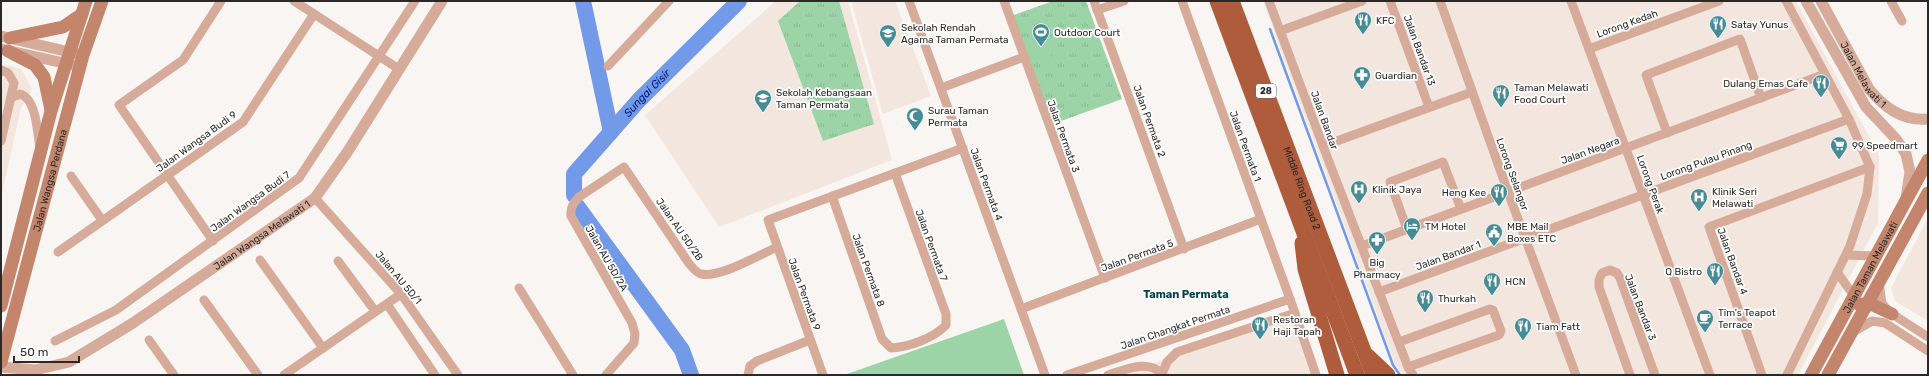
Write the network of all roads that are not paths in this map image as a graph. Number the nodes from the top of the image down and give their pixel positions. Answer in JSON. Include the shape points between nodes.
{"nodes":[{"id":1,"x":86,"y":1,"type":"edge"},
{"id":2,"x":102,"y":1,"type":"edge"},
{"id":3,"x":220,"y":1,"type":"edge"},
{"id":4,"x":294,"y":1,"type":"edge"},
{"id":5,"x":442,"y":1,"type":"edge"},
{"id":6,"x":669,"y":1,"type":"edge"},
{"id":7,"x":908,"y":1,"type":"edge"},
{"id":8,"x":1004,"y":1,"type":"edge"},
{"id":9,"x":1124,"y":1,"type":"edge"},
{"id":10,"x":1182,"y":1,"type":"edge"},
{"id":11,"x":1217,"y":1,"type":"edge"},
{"id":12,"x":1232,"y":1,"type":"edge"},
{"id":13,"x":1269,"y":1,"type":"edge"},
{"id":14,"x":1362,"y":1,"type":"edge"},
{"id":15,"x":1390,"y":1,"type":"edge"},
{"id":16,"x":1440,"y":1,"type":"edge"},
{"id":17,"x":1571,"y":1,"type":"edge"},
{"id":18,"x":1719,"y":1,"type":"edge"},
{"id":19,"x":1786,"y":1,"type":"edge"},
{"id":20,"x":1806,"y":1,"type":"edge"},
{"id":21,"x":1821,"y":1,"type":"edge"},
{"id":22,"x":1891,"y":1,"type":"edge"},
{"id":23,"x":413,"y":2,"type":"edge"},
{"id":24,"x":1096,"y":5,"type":"edge"},
{"id":25,"x":82,"y":14,"type":"junction"},
{"id":26,"x":314,"y":14,"type":"junction"},
{"id":27,"x":1902,"y":21,"type":"dead end"},
{"id":28,"x":1280,"y":31,"type":"junction"},
{"id":29,"x":5,"y":44,"type":"edge"},
{"id":30,"x":1589,"y":49,"type":"junction"},
{"id":31,"x":379,"y":56,"type":"junction"},
{"id":32,"x":1024,"y":57,"type":"junction"},
{"id":33,"x":68,"y":58,"type":"junction"},
{"id":34,"x":81,"y":61,"type":"junction"},
{"id":35,"x":608,"y":66,"type":"dead end"},
{"id":36,"x":399,"y":69,"type":"junction"},
{"id":37,"x":1,"y":70,"type":"edge"},
{"id":38,"x":1826,"y":74,"type":"junction"},
{"id":39,"x":941,"y":88,"type":"junction"},
{"id":40,"x":1472,"y":92,"type":"junction"},
{"id":41,"x":11,"y":98,"type":"junction"},
{"id":42,"x":1761,"y":98,"type":"junction"},
{"id":43,"x":1429,"y":107,"type":"junction"},
{"id":44,"x":52,"y":111,"type":"junction"},
{"id":45,"x":1849,"y":119,"type":"junction"},
{"id":46,"x":1928,"y":119,"type":"edge"},
{"id":47,"x":1667,"y":133,"type":"junction"},
{"id":48,"x":1,"y":140,"type":"edge"},
{"id":49,"x":1322,"y":146,"type":"junction"},
{"id":50,"x":963,"y":148,"type":"junction"},
{"id":51,"x":1626,"y":148,"type":"junction"},
{"id":52,"x":41,"y":155,"type":"junction"},
{"id":53,"x":1928,"y":160,"type":"edge"},
{"id":54,"x":624,"y":167,"type":"joint"},
{"id":55,"x":1870,"y":167,"type":"junction"},
{"id":56,"x":895,"y":173,"type":"junction"},
{"id":57,"x":71,"y":176,"type":"dead end"},
{"id":58,"x":168,"y":176,"type":"junction"},
{"id":59,"x":1508,"y":192,"type":"junction"},
{"id":60,"x":1928,"y":192,"type":"edge"},
{"id":61,"x":1643,"y":195,"type":"junction"},
{"id":62,"x":832,"y":196,"type":"junction"},
{"id":63,"x":316,"y":198,"type":"junction"},
{"id":64,"x":1905,"y":202,"type":"junction"},
{"id":65,"x":1461,"y":209,"type":"junction"},
{"id":66,"x":1298,"y":218,"type":"junction"},
{"id":67,"x":1261,"y":219,"type":"junction"},
{"id":68,"x":102,"y":220,"type":"junction"},
{"id":69,"x":1408,"y":229,"type":"junction"},
{"id":70,"x":1525,"y":238,"type":"junction"},
{"id":71,"x":213,"y":241,"type":"junction"},
{"id":72,"x":1362,"y":246,"type":"junction"},
{"id":73,"x":777,"y":247,"type":"junction"},
{"id":74,"x":1184,"y":249,"type":"junction"},
{"id":75,"x":58,"y":252,"type":"dead end"},
{"id":76,"x":1846,"y":255,"type":"junction"},
{"id":77,"x":1875,"y":256,"type":"junction"},
{"id":78,"x":260,"y":260,"type":"dead end"},
{"id":79,"x":338,"y":261,"type":"dead end"},
{"id":80,"x":1837,"y":272,"type":"junction"},
{"id":81,"x":1105,"y":278,"type":"junction"},
{"id":82,"x":1879,"y":282,"type":"junction"},
{"id":83,"x":519,"y":288,"type":"dead end"},
{"id":84,"x":1379,"y":292,"type":"junction"},
{"id":85,"x":400,"y":294,"type":"junction"},
{"id":86,"x":1854,"y":296,"type":"junction"},
{"id":87,"x":1290,"y":299,"type":"junction"},
{"id":88,"x":204,"y":300,"type":"dead end"},
{"id":89,"x":1867,"y":303,"type":"junction"},
{"id":90,"x":387,"y":304,"type":"junction"},
{"id":91,"x":1,"y":306,"type":"edge"},
{"id":92,"x":1021,"y":309,"type":"junction"},
{"id":93,"x":1846,"y":310,"type":"junction"},
{"id":94,"x":376,"y":311,"type":"junction"},
{"id":95,"x":1294,"y":313,"type":"junction"},
{"id":96,"x":1892,"y":314,"type":"junction"},
{"id":97,"x":1848,"y":336,"type":"junction"},
{"id":98,"x":1928,"y":338,"type":"edge"},
{"id":99,"x":149,"y":340,"type":"dead end"},
{"id":100,"x":810,"y":340,"type":"junction"},
{"id":101,"x":55,"y":341,"type":"dead end"},
{"id":102,"x":1399,"y":342,"type":"junction"},
{"id":103,"x":323,"y":348,"type":"junction"},
{"id":104,"x":891,"y":348,"type":"joint"},
{"id":105,"x":1926,"y":349,"type":"edge"},
{"id":106,"x":1364,"y":352,"type":"junction"},
{"id":107,"x":1,"y":362,"type":"edge"},
{"id":108,"x":1,"y":368,"type":"edge"},
{"id":109,"x":1411,"y":371,"type":"edge"},
{"id":110,"x":454,"y":373,"type":"edge"},
{"id":111,"x":1163,"y":374,"type":"edge"},
{"id":112,"x":174,"y":375,"type":"edge"},
{"id":113,"x":258,"y":375,"type":"edge"},
{"id":114,"x":284,"y":375,"type":"edge"},
{"id":115,"x":435,"y":375,"type":"edge"},
{"id":116,"x":573,"y":375,"type":"edge"},
{"id":117,"x":606,"y":375,"type":"edge"},
{"id":118,"x":748,"y":375,"type":"edge"},
{"id":119,"x":823,"y":375,"type":"edge"},
{"id":120,"x":1045,"y":375,"type":"edge"},
{"id":121,"x":1067,"y":375,"type":"edge"},
{"id":122,"x":1108,"y":375,"type":"edge"},
{"id":123,"x":1316,"y":375,"type":"edge"},
{"id":124,"x":1337,"y":375,"type":"edge"},
{"id":125,"x":1357,"y":375,"type":"edge"},
{"id":126,"x":1373,"y":375,"type":"edge"},
{"id":127,"x":1388,"y":375,"type":"edge"},
{"id":128,"x":1576,"y":375,"type":"edge"},
{"id":129,"x":1630,"y":375,"type":"edge"},
{"id":130,"x":1655,"y":375,"type":"edge"},
{"id":131,"x":1710,"y":375,"type":"edge"},
{"id":132,"x":1762,"y":375,"type":"edge"},
{"id":133,"x":1787,"y":375,"type":"edge"},
{"id":134,"x":1811,"y":375,"type":"edge"},
{"id":135,"x":1828,"y":375,"type":"edge"}],
"edges":[{"from":1,"to":25,"type":"main road","name":"Jalan Wangsa Perdana"},
{"from":2,"to":34,"type":"main road","name":"Jalan Wangsa Perdana"},
{"from":3,"to":58,"type":"street","via":[[183,60],[119,105]]},
{"from":4,"to":26,"type":"street"},
{"from":5,"to":36,"type":"street","name":"Jalan Wangsa Melawati 1"},
{"from":6,"to":35,"type":"street"},
{"from":7,"to":39,"type":"street","name":"Jalan Permata 4"},
{"from":8,"to":32,"type":"street","name":"Jalan Permata 3"},
{"from":9,"to":24,"type":"street"},
{"from":10,"to":67,"type":"street","name":"Jalan Permata 1"},
{"from":11,"to":66,"type":"highway","name":"Middle Ring Road 2","number":"28"},
{"from":12,"to":106,"type":"highway","name":"Middle Ring Road 2","number":"28"},
{"from":13,"to":28,"type":"street","name":"Jalan Bandar"},
{"from":14,"to":28,"type":"street"},
{"from":15,"to":43,"type":"street","name":"Jalan Bandar 13"},
{"from":16,"to":40,"type":"street","name":"Lorong Selangor"},
{"from":17,"to":30,"type":"street","name":"Lorong Perak"},
{"from":18,"to":30,"type":"street","name":"Lorong Kedah"},
{"from":19,"to":38,"type":"street"},
{"from":20,"to":64,"type":"street","name":"Jalan Melawati 1","via":[[1866,107],[1896,139],[1906,154],[1910,172]]},
{"from":21,"to":46,"type":"street","name":"Jalan Melawati 1","via":[[1869,89],[1878,100],[1890,110],[1908,118]]},
{"from":22,"to":27,"type":"street"},
{"from":23,"to":31,"type":"street","name":"Jalan Wangsa Budi 7"},
{"from":24,"to":74,"type":"street","name":"Jalan Permata 2"},
{"from":25,"to":29,"type":"main road","via":[[63,27]]},
{"from":25,"to":33,"type":"main road","name":"Jalan Wangsa Perdana"},
{"from":26,"to":31,"type":"street"},
{"from":26,"to":58,"type":"street","name":"Jalan Wangsa Budi 9","via":[[243,122]]},
{"from":28,"to":49,"type":"street","name":"Jalan Bandar"},
{"from":29,"to":33,"type":"street"},
{"from":29,"to":44,"type":"main road","via":[[35,65],[44,77]]},
{"from":30,"to":51,"type":"street","name":"Lorong Perak"},
{"from":31,"to":36,"type":"street"},
{"from":31,"to":71,"type":"street","name":"Jalan Wangsa Budi 7","via":[[299,178]]},
{"from":32,"to":39,"type":"street"},
{"from":32,"to":81,"type":"street","name":"Jalan Permata 3"},
{"from":33,"to":34,"type":"street"},
{"from":33,"to":44,"type":"main road","name":"Jalan Wangsa Perdana"},
{"from":34,"to":107,"type":"main road","name":"Jalan Wangsa Perdana"},
{"from":36,"to":63,"type":"street","name":"Jalan Wangsa Melawati 1"},
{"from":37,"to":41,"type":"street","via":[[8,73],[14,84]]},
{"from":38,"to":42,"type":"street","name":"Jalan Negara"},
{"from":38,"to":45,"type":"street"},
{"from":39,"to":50,"type":"street","name":"Jalan Permata 4"},
{"from":40,"to":43,"type":"street"},
{"from":40,"to":59,"type":"street","name":"Lorong Selangor"},
{"from":41,"to":48,"type":"street"},
{"from":41,"to":52,"type":"street","via":[[20,94],[30,100]]},
{"from":42,"to":47,"type":"street","name":"Jalan Negara"},
{"from":42,"to":47,"type":"street","via":[[1740,39],[1646,75]]},
{"from":43,"to":49,"type":"street"},
{"from":44,"to":52,"type":"main road","name":"Jalan Wangsa Perdana"},
{"from":45,"to":55,"type":"street"},
{"from":45,"to":61,"type":"street","name":"Lorong Pulau Pinang"},
{"from":47,"to":51,"type":"street","name":"Jalan Negara"},
{"from":49,"to":72,"type":"street","name":"Jalan Bandar"},
{"from":50,"to":56,"type":"street"},
{"from":50,"to":92,"type":"street","name":"Jalan Permata 4"},
{"from":51,"to":59,"type":"street","name":"Jalan Negara"},
{"from":51,"to":61,"type":"street","name":"Lorong Perak"},
{"from":52,"to":91,"type":"main road","name":"Jalan Wangsa Perdana"},
{"from":53,"to":64,"type":"main road","name":"Jalan Taman Melawati"},
{"from":54,"to":73,"type":"street","name":"Jalan AU 5D/2B","via":[[688,262],[700,274],[721,272]]},
{"from":54,"to":117,"type":"street","name":"Jalan AU 5D/2A","via":[[580,197],[570,210],[574,224],[634,328],[634,343]]},
{"from":55,"to":76,"type":"street","via":[[1867,194]]},
{"from":55,"to":132,"type":"street","name":"Jalan Bandar 4","via":[[1709,227]]},
{"from":56,"to":62,"type":"street"},
{"from":56,"to":104,"type":"street","name":"Jalan Permata 7","via":[[946,314],[946,325],[939,332],[900,348]]},
{"from":57,"to":68,"type":"street"},
{"from":58,"to":68,"type":"street","name":"Jalan Wangsa Budi 9"},
{"from":58,"to":71,"type":"street"},
{"from":59,"to":65,"type":"street","name":"Jalan Negara"},
{"from":59,"to":70,"type":"street","name":"Lorong Selangor"},
{"from":60,"to":82,"type":"main road","name":"Jalan Taman Melawati"},
{"from":61,"to":70,"type":"street","name":"Lorong Pulau Pinang"},
{"from":61,"to":131,"type":"street","name":"Lorong Perak"},
{"from":62,"to":73,"type":"street","name":"Jalan Permata 9","via":[[768,220]]},
{"from":62,"to":104,"type":"street","name":"Jalan Permata 8","via":[[882,339]]},
{"from":63,"to":85,"type":"street","name":"Jalan AU 5D/1"},
{"from":63,"to":108,"type":"street","name":"Jalan Wangsa Melawati 1","via":[[133,323],[68,362],[35,370]]},
{"from":64,"to":77,"type":"main road","name":"Jalan Taman Melawati"},
{"from":65,"to":69,"type":"street","name":"Jalan Negara"},
{"from":65,"to":69,"type":"street","via":[[1443,162],[1403,177],[1390,182]]},
{"from":66,"to":124,"type":"highway","via":[[1305,269]]},
{"from":66,"to":125,"type":"highway","name":"Middle Ring Road 2","number":"28"},
{"from":67,"to":74,"type":"street","name":"Jalan Permata 5"},
{"from":67,"to":87,"type":"street","name":"Jalan Permata 1"},
{"from":68,"to":75,"type":"street","name":"Jalan Wangsa Budi 9"},
{"from":69,"to":72,"type":"street","name":"Jalan Negara"},
{"from":70,"to":84,"type":"street","name":"Jalan Bandar 1"},
{"from":70,"to":128,"type":"street","name":"Lorong Selangor"},
{"from":71,"to":101,"type":"street","name":"Jalan Wangsa Budi 7","via":[[116,310]]},
{"from":72,"to":84,"type":"street","name":"Jalan Bandar"},
{"from":73,"to":100,"type":"street","name":"Jalan Permata 9"},
{"from":74,"to":81,"type":"street","name":"Jalan Permata 5"},
{"from":76,"to":77,"type":"street"},
{"from":76,"to":80,"type":"street"},
{"from":77,"to":86,"type":"main road","name":"Jalan Taman Melawati"},
{"from":78,"to":103,"type":"street"},
{"from":79,"to":94,"type":"street"},
{"from":80,"to":86,"type":"street"},
{"from":80,"to":133,"type":"street"},
{"from":81,"to":92,"type":"street","name":"Jalan Permata 5"},
{"from":82,"to":89,"type":"main road","name":"Jalan Taman Melawati"},
{"from":82,"to":96,"type":"street","via":[[1882,303]]},
{"from":83,"to":116,"type":"street"},
{"from":84,"to":102,"type":"street","name":"Jalan Bandar"},
{"from":85,"to":90,"type":"street"},
{"from":85,"to":110,"type":"street","name":"Jalan AU 5D/1"},
{"from":86,"to":93,"type":"main road","name":"Jalan Taman Melawati"},
{"from":87,"to":95,"type":"street","name":"Jalan Permata 1"},
{"from":87,"to":121,"type":"street","name":"Jalan Changkat Permata"},
{"from":88,"to":113,"type":"street"},
{"from":89,"to":93,"type":"main road","via":[[1853,305]]},
{"from":89,"to":96,"type":"main road"},
{"from":89,"to":97,"type":"main road","name":"Jalan Taman Melawati"},
{"from":90,"to":94,"type":"street"},
{"from":90,"to":115,"type":"street"},
{"from":92,"to":120,"type":"street","name":"Jalan Permata 4"},
{"from":93,"to":134,"type":"main road","name":"Jalan Taman Melawati"},
{"from":94,"to":103,"type":"street"},
{"from":95,"to":111,"type":"street","via":[[1177,352],[1167,362]]},
{"from":95,"to":123,"type":"street","name":"Jalan Permata 1"},
{"from":96,"to":98,"type":"street"},
{"from":97,"to":105,"type":"street","via":[[1872,321],[1885,323]]},
{"from":97,"to":135,"type":"main road","name":"Jalan Taman Melawati"},
{"from":99,"to":112,"type":"street"},
{"from":100,"to":118,"type":"street","via":[[757,361],[750,366]]},
{"from":100,"to":119,"type":"street","name":"Jalan Permata 9"},
{"from":102,"to":109,"type":"street","name":"Jalan Bandar"},
{"from":102,"to":109,"type":"street","via":[[1493,310],[1501,332],[1499,335]]},
{"from":103,"to":114,"type":"street"},
{"from":106,"to":126,"type":"highway","name":"Middle Ring Road 2","number":"28"},
{"from":106,"to":127,"type":"highway"},
{"from":111,"to":122,"type":"street","via":[[1154,368],[1136,366]]},
{"from":129,"to":130,"type":"street","name":"Jalan Bandar 3","via":[[1599,287],[1598,280],[1602,273],[1610,270],[1617,273],[1620,278]]}]}
